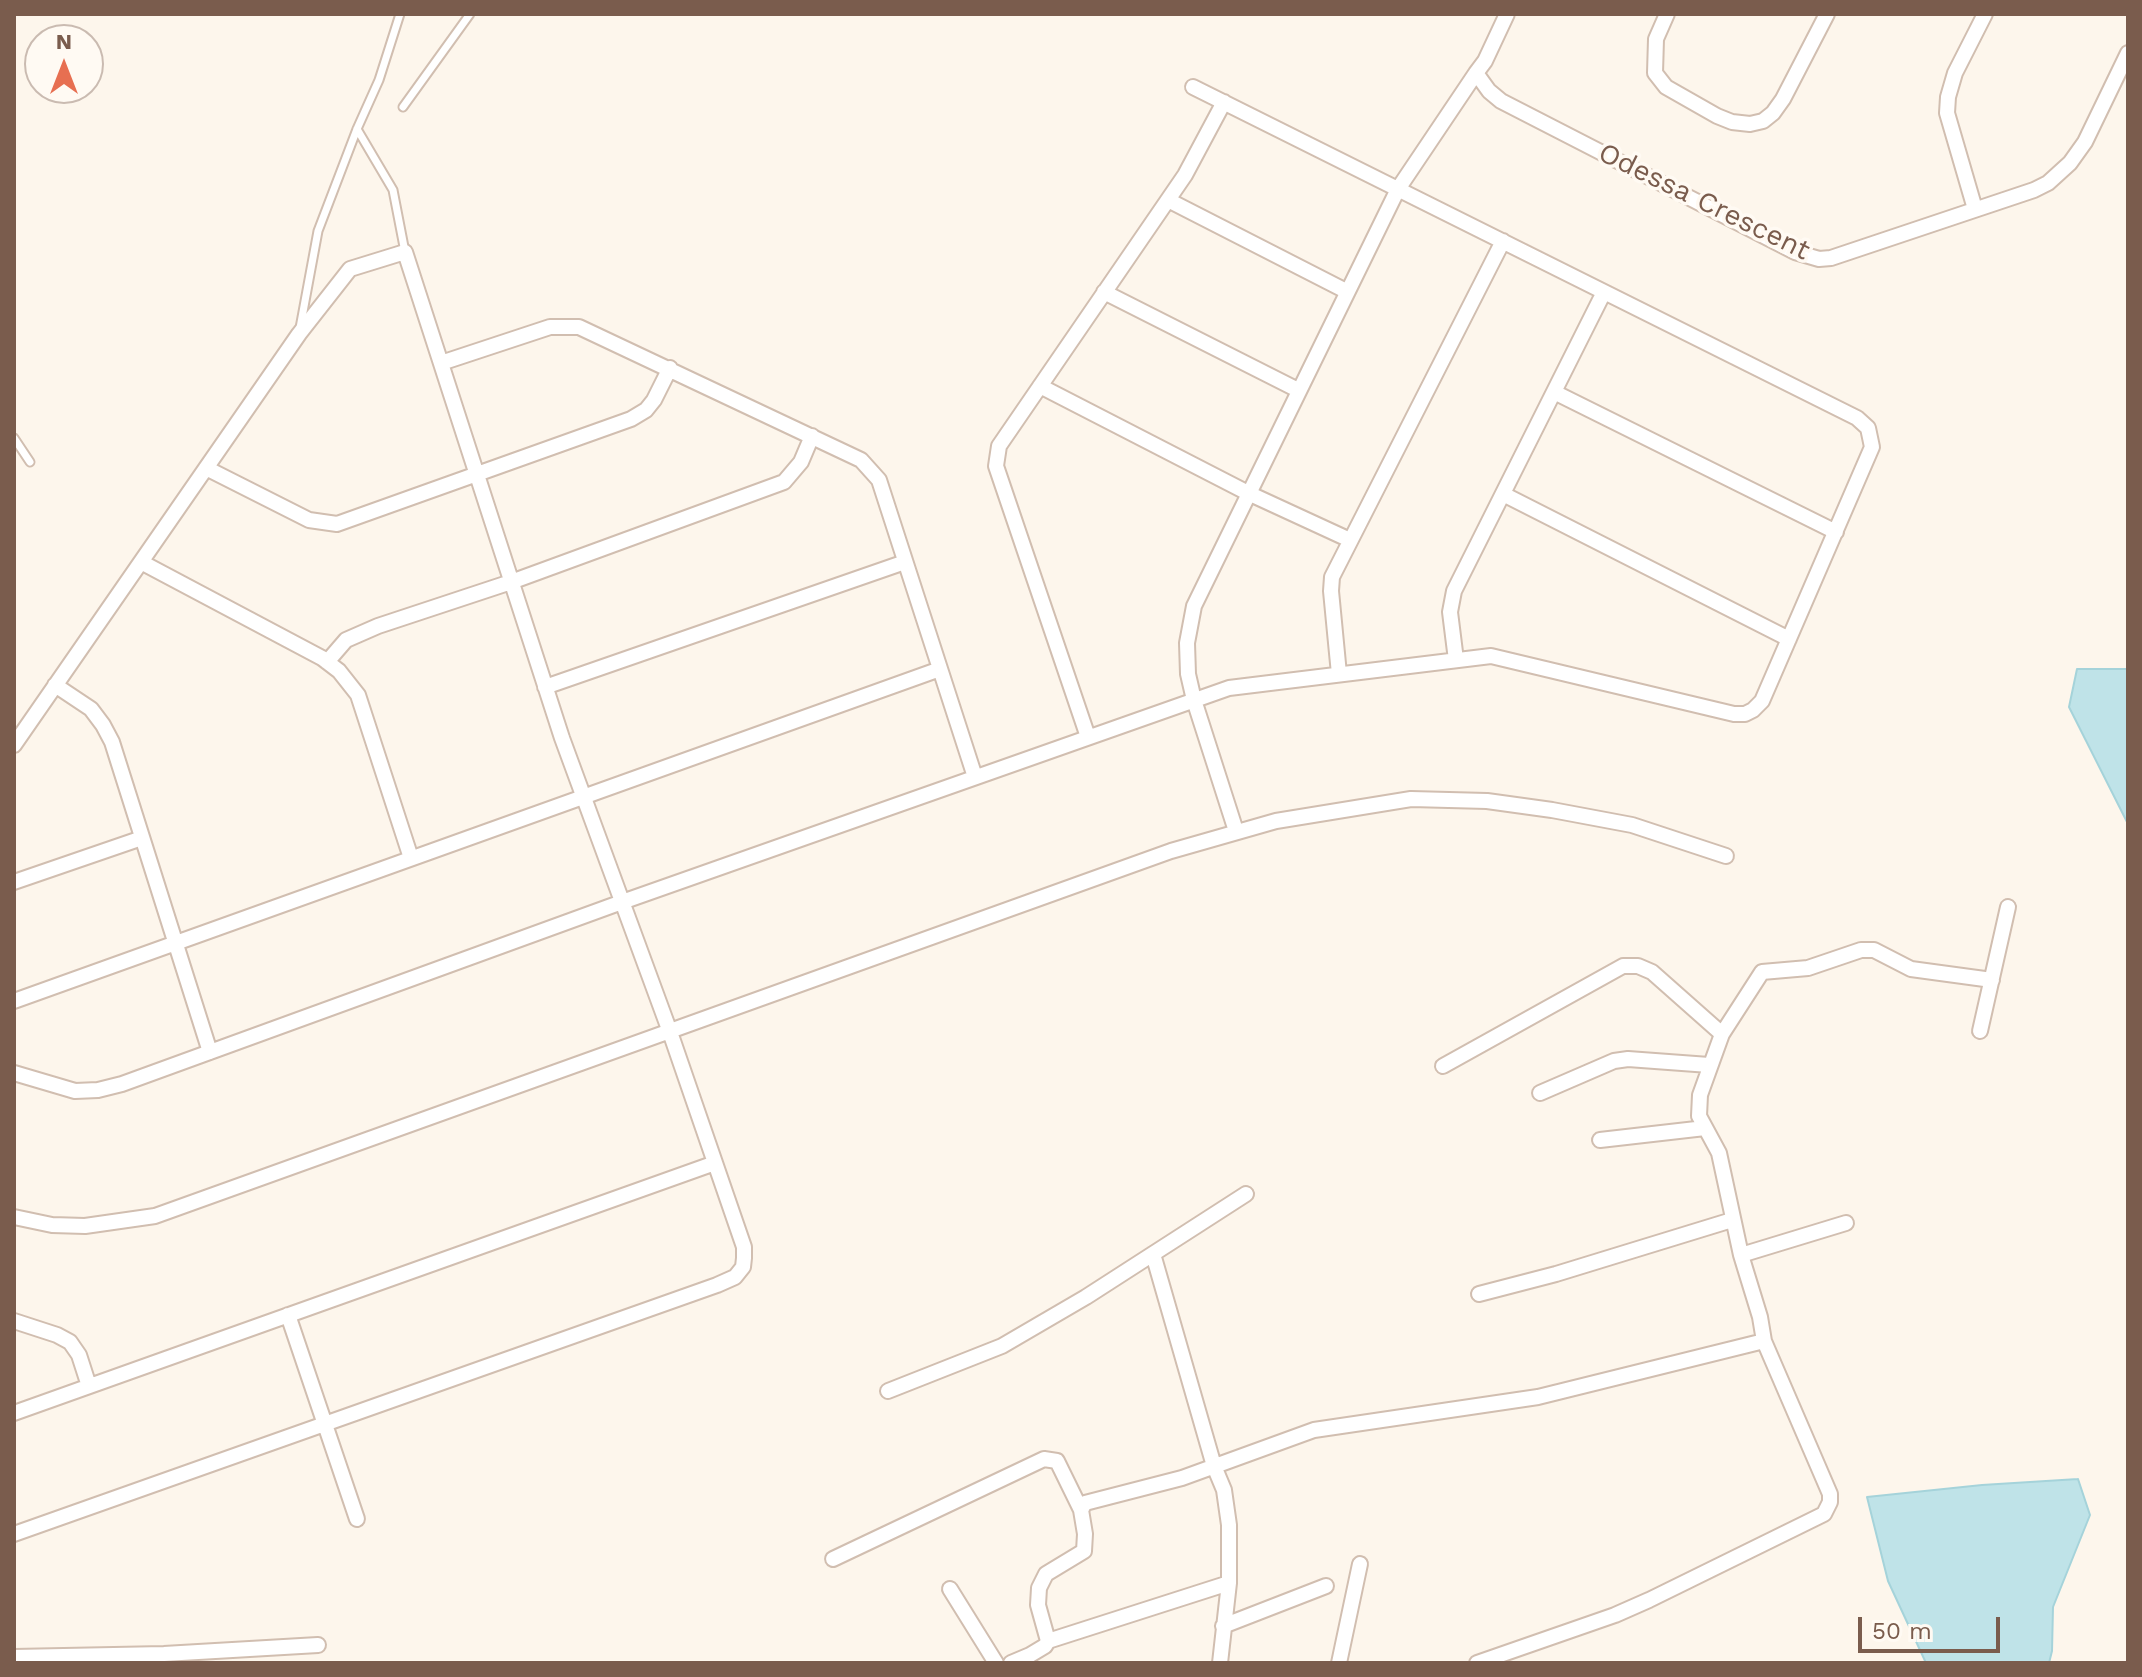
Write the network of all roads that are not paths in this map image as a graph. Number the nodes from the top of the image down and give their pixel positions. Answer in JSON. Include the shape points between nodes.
{"nodes":[{"id":1,"x":400,"y":14,"type":"edge"},
{"id":2,"x":470,"y":14,"type":"edge"},
{"id":3,"x":1507,"y":14,"type":"edge"},
{"id":4,"x":1667,"y":14,"type":"edge"},
{"id":5,"x":1827,"y":14,"type":"edge"},
{"id":6,"x":1985,"y":14,"type":"edge"},
{"id":7,"x":2128,"y":53,"type":"edge"},
{"id":8,"x":1476,"y":73,"type":"junction"},
{"id":9,"x":1193,"y":87,"type":"dead end"},
{"id":10,"x":1224,"y":102,"type":"junction"},
{"id":11,"x":403,"y":107,"type":"dead end"},
{"id":12,"x":357,"y":129,"type":"junction"},
{"id":13,"x":1398,"y":189,"type":"junction"},
{"id":14,"x":1168,"y":200,"type":"junction"},
{"id":15,"x":1975,"y":209,"type":"junction"},
{"id":16,"x":1503,"y":241,"type":"junction"},
{"id":17,"x":405,"y":252,"type":"junction"},
{"id":18,"x":1346,"y":291,"type":"junction"},
{"id":19,"x":1104,"y":292,"type":"junction"},
{"id":20,"x":1604,"y":292,"type":"junction"},
{"id":21,"x":299,"y":334,"type":"junction"},
{"id":22,"x":441,"y":363,"type":"junction"},
{"id":23,"x":670,"y":368,"type":"junction"},
{"id":24,"x":1040,"y":386,"type":"junction"},
{"id":25,"x":1298,"y":390,"type":"junction"},
{"id":26,"x":1554,"y":392,"type":"junction"},
{"id":27,"x":812,"y":436,"type":"junction"},
{"id":28,"x":14,"y":438,"type":"edge"},
{"id":29,"x":30,"y":462,"type":"dead end"},
{"id":30,"x":206,"y":468,"type":"junction"},
{"id":31,"x":477,"y":475,"type":"junction"},
{"id":32,"x":1248,"y":493,"type":"junction"},
{"id":33,"x":1503,"y":494,"type":"junction"},
{"id":34,"x":1836,"y":532,"type":"junction"},
{"id":35,"x":1350,"y":540,"type":"junction"},
{"id":36,"x":141,"y":562,"type":"junction"},
{"id":37,"x":905,"y":562,"type":"junction"},
{"id":38,"x":511,"y":582,"type":"junction"},
{"id":39,"x":1789,"y":639,"type":"junction"},
{"id":40,"x":1456,"y":660,"type":"junction"},
{"id":41,"x":327,"y":662,"type":"junction"},
{"id":42,"x":940,"y":669,"type":"junction"},
{"id":43,"x":1339,"y":674,"type":"junction"},
{"id":44,"x":55,"y":685,"type":"junction"},
{"id":45,"x":545,"y":687,"type":"junction"},
{"id":46,"x":1194,"y":700,"type":"junction"},
{"id":47,"x":1088,"y":737,"type":"junction"},
{"id":48,"x":14,"y":745,"type":"edge"},
{"id":49,"x":975,"y":777,"type":"junction"},
{"id":50,"x":583,"y":797,"type":"junction"},
{"id":51,"x":1236,"y":831,"type":"junction"},
{"id":52,"x":142,"y":838,"type":"junction"},
{"id":53,"x":1726,"y":856,"type":"dead end"},
{"id":54,"x":411,"y":858,"type":"junction"},
{"id":55,"x":14,"y":882,"type":"edge"},
{"id":56,"x":622,"y":902,"type":"junction"},
{"id":57,"x":2008,"y":907,"type":"dead end"},
{"id":58,"x":175,"y":943,"type":"junction"},
{"id":59,"x":1992,"y":980,"type":"junction"},
{"id":60,"x":14,"y":1001,"type":"edge"},
{"id":61,"x":1980,"y":1031,"type":"dead end"},
{"id":62,"x":670,"y":1032,"type":"junction"},
{"id":63,"x":1722,"y":1034,"type":"junction"},
{"id":64,"x":210,"y":1052,"type":"junction"},
{"id":65,"x":1709,"y":1065,"type":"junction"},
{"id":66,"x":1443,"y":1066,"type":"dead end"},
{"id":67,"x":14,"y":1073,"type":"edge"},
{"id":68,"x":1540,"y":1093,"type":"dead end"},
{"id":69,"x":1705,"y":1128,"type":"junction"},
{"id":70,"x":1600,"y":1140,"type":"dead end"},
{"id":71,"x":715,"y":1163,"type":"junction"},
{"id":72,"x":1246,"y":1194,"type":"dead end"},
{"id":73,"x":14,"y":1217,"type":"edge"},
{"id":74,"x":1732,"y":1220,"type":"junction"},
{"id":75,"x":1846,"y":1223,"type":"dead end"},
{"id":76,"x":1153,"y":1254,"type":"junction"},
{"id":77,"x":1741,"y":1255,"type":"junction"},
{"id":78,"x":1479,"y":1294,"type":"dead end"},
{"id":79,"x":288,"y":1315,"type":"junction"},
{"id":80,"x":14,"y":1321,"type":"edge"},
{"id":81,"x":1764,"y":1341,"type":"junction"},
{"id":82,"x":89,"y":1386,"type":"junction"},
{"id":83,"x":888,"y":1391,"type":"dead end"},
{"id":84,"x":14,"y":1413,"type":"edge"},
{"id":85,"x":325,"y":1424,"type":"junction"},
{"id":86,"x":1214,"y":1466,"type":"junction"},
{"id":87,"x":1081,"y":1510,"type":"junction"},
{"id":88,"x":357,"y":1519,"type":"dead end"},
{"id":89,"x":14,"y":1534,"type":"edge"},
{"id":90,"x":833,"y":1559,"type":"dead end"},
{"id":91,"x":1360,"y":1564,"type":"dead end"},
{"id":92,"x":1229,"y":1583,"type":"junction"},
{"id":93,"x":1326,"y":1586,"type":"dead end"},
{"id":94,"x":950,"y":1589,"type":"dead end"},
{"id":95,"x":1223,"y":1626,"type":"junction"},
{"id":96,"x":1048,"y":1641,"type":"junction"},
{"id":97,"x":318,"y":1645,"type":"dead end"},
{"id":98,"x":1521,"y":1656,"type":"edge"},
{"id":99,"x":14,"y":1657,"type":"edge"},
{"id":100,"x":996,"y":1663,"type":"edge"},
{"id":101,"x":1011,"y":1663,"type":"edge"},
{"id":102,"x":1220,"y":1663,"type":"edge"},
{"id":103,"x":1339,"y":1663,"type":"edge"},
{"id":104,"x":1477,"y":1663,"type":"edge"}],
"edges":[{"from":1,"to":12,"type":"lane"},
{"from":2,"to":11,"type":"lane"},
{"from":3,"to":8,"type":"street"},
{"from":4,"to":5,"type":"street","via":[[1656,39],[1655,73],[1666,87],[1717,116],[1750,124],[1763,121],[1783,99]]},
{"from":6,"to":15,"type":"street","via":[[1955,73],[1947,113]]},
{"from":7,"to":15,"type":"street","name":"Odessa Crescent","via":[[2070,163],[2034,190]]},
{"from":8,"to":13,"type":"street"},
{"from":8,"to":15,"type":"street","name":"Odessa Crescent","via":[[1501,101],[1808,258],[1831,258]]},
{"from":9,"to":10,"type":"street"},
{"from":10,"to":13,"type":"street"},
{"from":10,"to":14,"type":"street"},
{"from":12,"to":17,"type":"lane","via":[[393,190]]},
{"from":12,"to":21,"type":"lane","via":[[318,231]]},
{"from":13,"to":16,"type":"street"},
{"from":13,"to":18,"type":"street"},
{"from":14,"to":18,"type":"street"},
{"from":14,"to":19,"type":"street"},
{"from":16,"to":20,"type":"street"},
{"from":16,"to":35,"type":"street"},
{"from":17,"to":21,"type":"street","via":[[350,269]]},
{"from":17,"to":22,"type":"street"},
{"from":18,"to":25,"type":"street"},
{"from":19,"to":24,"type":"street"},
{"from":19,"to":25,"type":"street"},
{"from":20,"to":26,"type":"street"},
{"from":20,"to":34,"type":"street","via":[[1868,428],[1872,447]]},
{"from":21,"to":30,"type":"street"},
{"from":22,"to":23,"type":"street","via":[[564,326],[590,330]]},
{"from":22,"to":31,"type":"street"},
{"from":23,"to":27,"type":"street"},
{"from":23,"to":31,"type":"street","via":[[654,400],[631,419]]},
{"from":24,"to":32,"type":"street"},
{"from":24,"to":47,"type":"street","via":[[999,446],[996,466]]},
{"from":25,"to":32,"type":"street"},
{"from":26,"to":33,"type":"street"},
{"from":26,"to":34,"type":"street"},
{"from":27,"to":37,"type":"street","via":[[871,468]]},
{"from":27,"to":38,"type":"street","via":[[801,462],[784,482]]},
{"from":28,"to":29,"type":"lane"},
{"from":30,"to":31,"type":"street","via":[[324,524]]},
{"from":30,"to":36,"type":"street"},
{"from":31,"to":38,"type":"street"},
{"from":32,"to":35,"type":"street"},
{"from":32,"to":46,"type":"street","via":[[1194,606],[1187,643]]},
{"from":33,"to":39,"type":"street"},
{"from":33,"to":40,"type":"street","via":[[1454,591],[1450,612]]},
{"from":34,"to":39,"type":"street"},
{"from":35,"to":43,"type":"street","via":[[1332,577]]},
{"from":36,"to":41,"type":"street"},
{"from":36,"to":44,"type":"street"},
{"from":37,"to":42,"type":"street"},
{"from":37,"to":45,"type":"street"},
{"from":38,"to":41,"type":"street","via":[[378,626],[346,640]]},
{"from":38,"to":45,"type":"street"},
{"from":39,"to":40,"type":"street","via":[[1762,701],[1745,714],[1491,656]]},
{"from":40,"to":43,"type":"street"},
{"from":41,"to":54,"type":"street","via":[[358,695]]},
{"from":42,"to":49,"type":"street"},
{"from":42,"to":50,"type":"street"},
{"from":43,"to":46,"type":"street","via":[[1229,688]]},
{"from":44,"to":48,"type":"street"},
{"from":44,"to":52,"type":"street","via":[[91,709],[103,725]]},
{"from":45,"to":50,"type":"street"},
{"from":46,"to":47,"type":"street"},
{"from":46,"to":51,"type":"street"},
{"from":47,"to":49,"type":"street"},
{"from":49,"to":56,"type":"street"},
{"from":50,"to":54,"type":"street"},
{"from":50,"to":56,"type":"street"},
{"from":51,"to":53,"type":"street","via":[[1411,799],[1487,801],[1632,825]]},
{"from":51,"to":62,"type":"street"},
{"from":52,"to":55,"type":"street"},
{"from":52,"to":58,"type":"street"},
{"from":54,"to":58,"type":"street"},
{"from":56,"to":62,"type":"street"},
{"from":56,"to":64,"type":"street"},
{"from":57,"to":59,"type":"street"},
{"from":58,"to":60,"type":"street"},
{"from":58,"to":64,"type":"street"},
{"from":59,"to":61,"type":"street"},
{"from":59,"to":63,"type":"street","via":[[1911,969],[1874,950],[1861,950],[1808,968],[1762,972]]},
{"from":62,"to":71,"type":"street"},
{"from":62,"to":73,"type":"street","via":[[155,1216],[85,1226]]},
{"from":63,"to":65,"type":"street"},
{"from":63,"to":66,"type":"street","via":[[1652,972],[1623,966]]},
{"from":64,"to":67,"type":"street","via":[[98,1090],[75,1091]]},
{"from":65,"to":68,"type":"street","via":[[1614,1061]]},
{"from":65,"to":69,"type":"street","via":[[1697,1107]]},
{"from":69,"to":70,"type":"street"},
{"from":69,"to":74,"type":"street","via":[[1719,1153]]},
{"from":71,"to":79,"type":"street"},
{"from":71,"to":85,"type":"street","via":[[744,1247],[743,1267],[735,1277]]},
{"from":72,"to":76,"type":"street"},
{"from":74,"to":77,"type":"street"},
{"from":74,"to":78,"type":"street"},
{"from":75,"to":77,"type":"street"},
{"from":76,"to":83,"type":"street","via":[[1002,1346]]},
{"from":76,"to":86,"type":"street"},
{"from":77,"to":81,"type":"street"},
{"from":79,"to":82,"type":"street"},
{"from":79,"to":85,"type":"street"},
{"from":80,"to":82,"type":"street","via":[[70,1342]]},
{"from":81,"to":86,"type":"street","via":[[1538,1397],[1314,1430]]},
{"from":81,"to":98,"type":"street","via":[[1830,1494],[1824,1514]]},
{"from":82,"to":84,"type":"street"},
{"from":85,"to":88,"type":"street"},
{"from":85,"to":89,"type":"street"},
{"from":86,"to":87,"type":"street","via":[[1097,1498]]},
{"from":86,"to":92,"type":"street","via":[[1227,1513]]},
{"from":87,"to":90,"type":"street","via":[[1057,1461],[1044,1459]]},
{"from":87,"to":96,"type":"street","via":[[1084,1551],[1046,1574],[1039,1588]]},
{"from":91,"to":103,"type":"street"},
{"from":92,"to":95,"type":"street"},
{"from":92,"to":96,"type":"street"},
{"from":93,"to":95,"type":"street"},
{"from":94,"to":100,"type":"street"},
{"from":95,"to":102,"type":"street"},
{"from":96,"to":101,"type":"street"},
{"from":97,"to":99,"type":"street"},
{"from":98,"to":104,"type":"street"}]}
